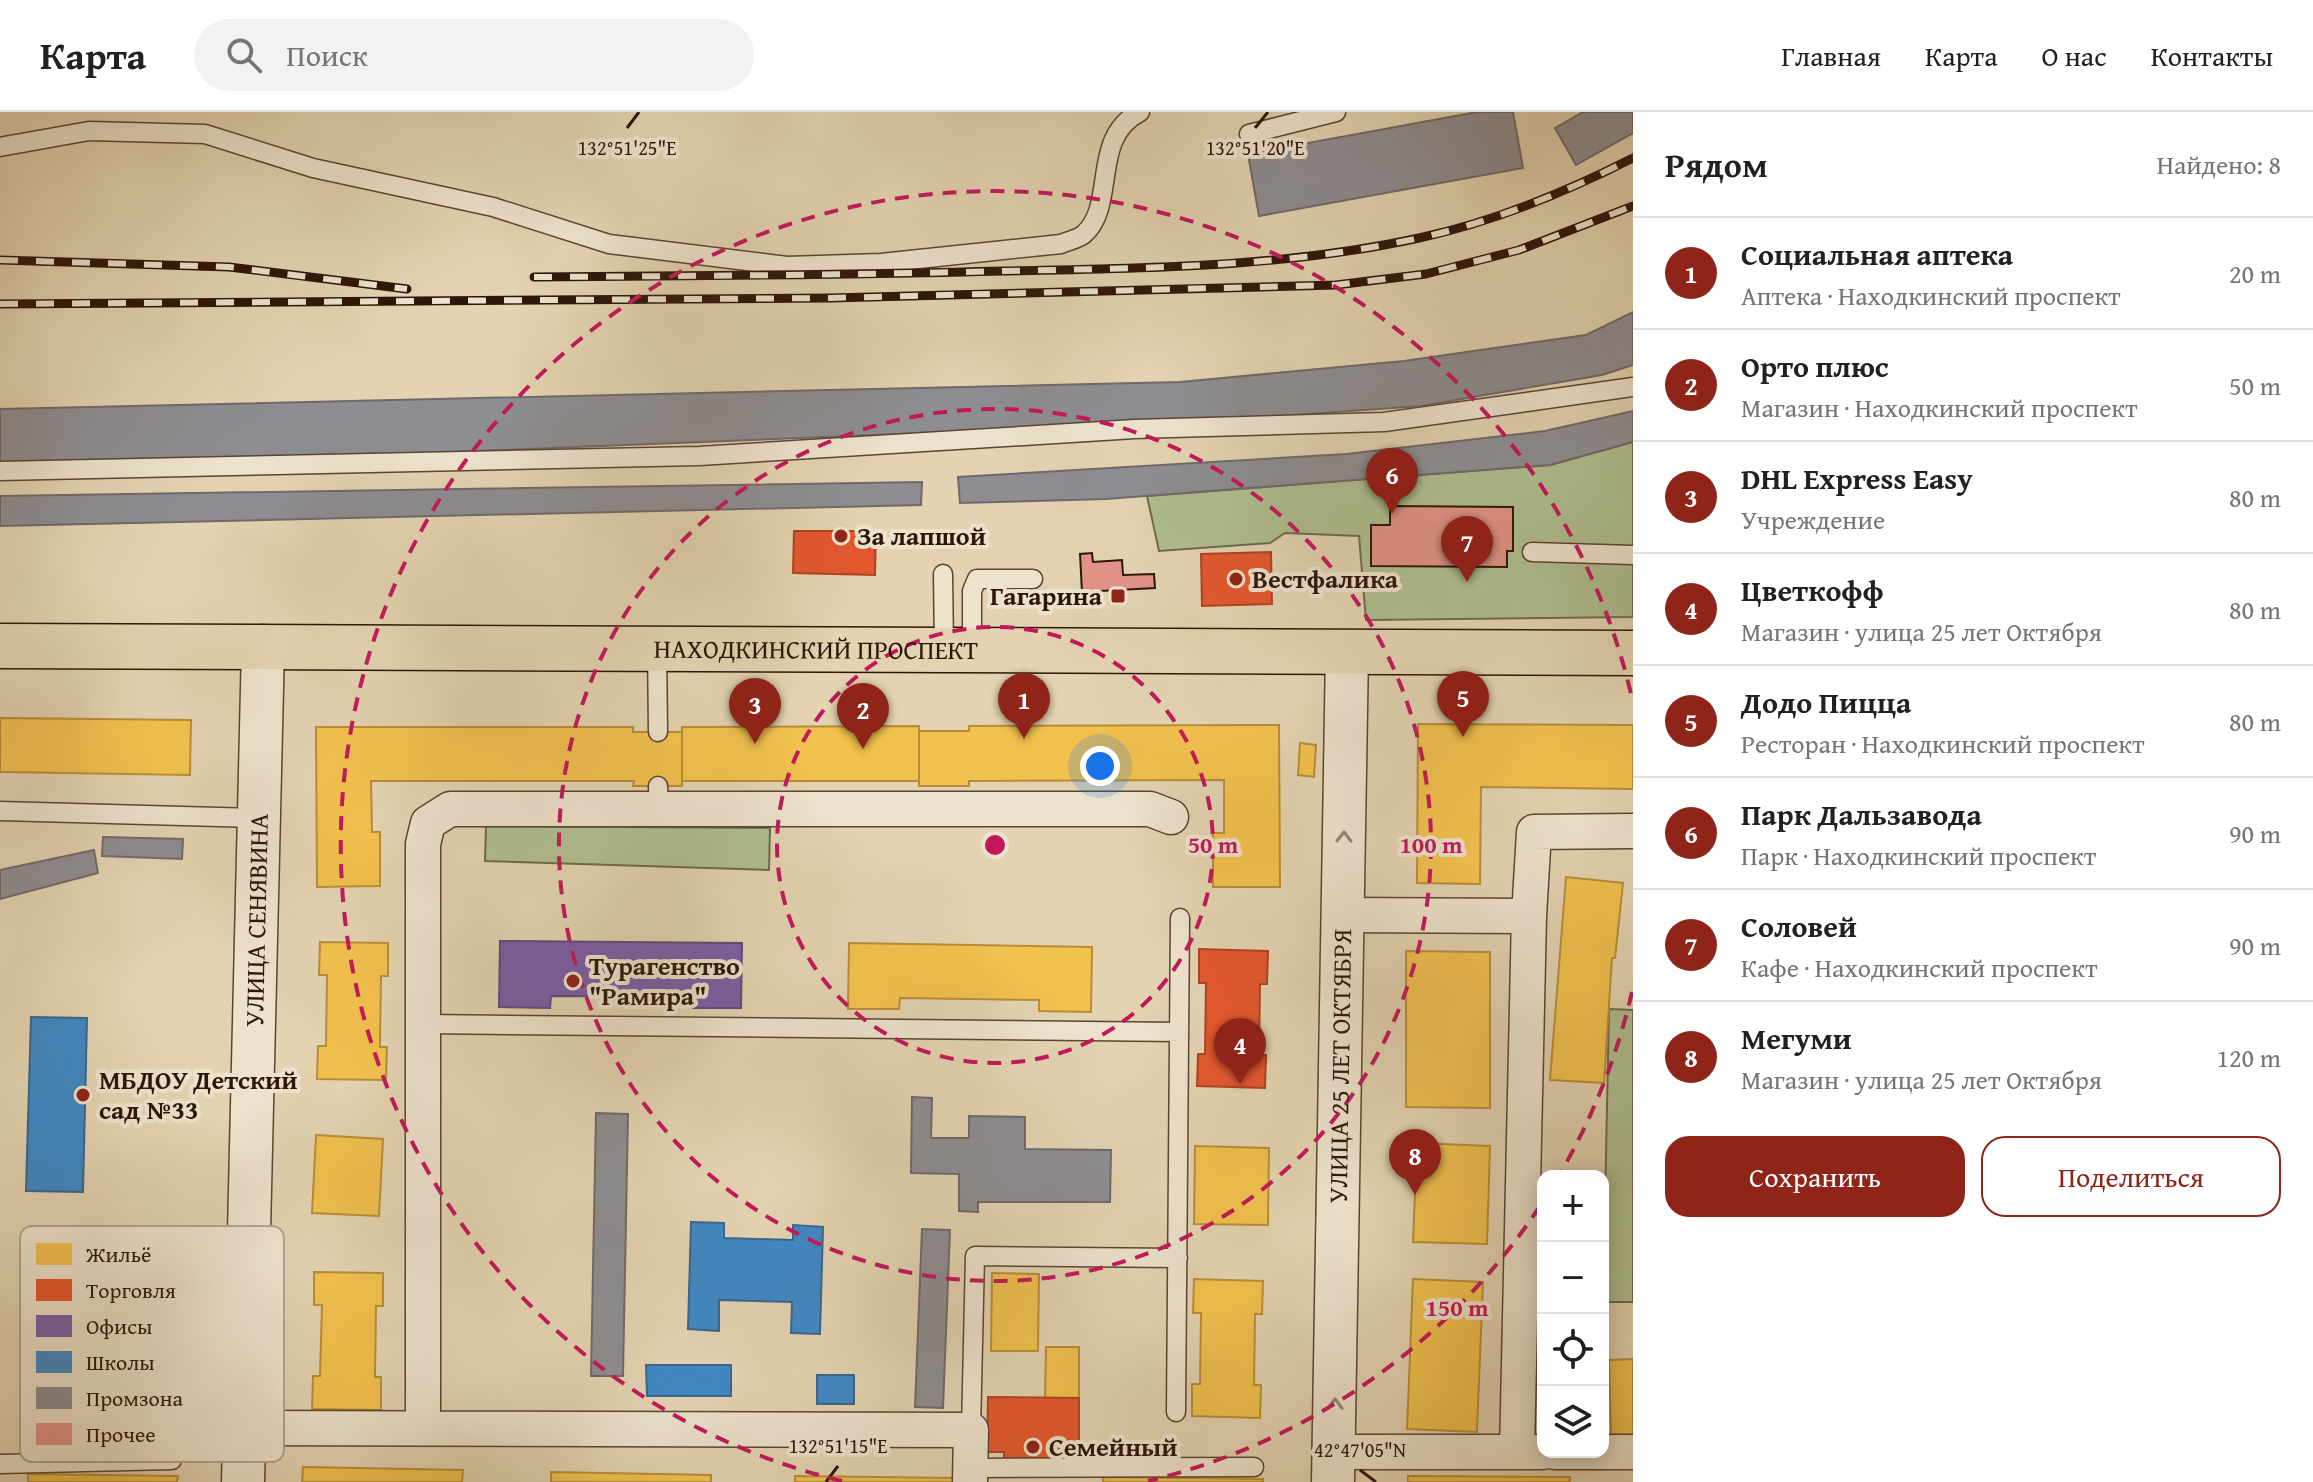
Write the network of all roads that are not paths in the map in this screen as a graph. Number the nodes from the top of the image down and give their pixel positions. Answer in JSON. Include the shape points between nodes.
{"nodes":[{"id":1,"x":1140,"y":112,"type":"edge"},
{"id":2,"x":1336,"y":112,"type":"edge"},
{"id":3,"x":1249,"y":134,"type":"dead end"},
{"id":4,"x":0,"y":147,"type":"edge"},
{"id":5,"x":1633,"y":387,"type":"edge"},
{"id":6,"x":0,"y":471,"type":"edge"},
{"id":7,"x":1532,"y":552,"type":"dead end"},
{"id":8,"x":1633,"y":555,"type":"edge"},
{"id":9,"x":943,"y":574,"type":"dead end"},
{"id":10,"x":1033,"y":579,"type":"dead end"},
{"id":11,"x":0,"y":646,"type":"edge"},
{"id":12,"x":263,"y":646,"type":"junction"},
{"id":13,"x":657,"y":648,"type":"junction"},
{"id":14,"x":958,"y":648,"type":"junction"},
{"id":15,"x":1347,"y":652,"type":"junction"},
{"id":16,"x":1633,"y":653,"type":"edge"},
{"id":17,"x":658,"y":732,"type":"dead end"},
{"id":18,"x":0,"y":811,"type":"edge"},
{"id":19,"x":1171,"y":817,"type":"dead end"},
{"id":20,"x":259,"y":818,"type":"junction"},
{"id":21,"x":1633,"y":831,"type":"edge"},
{"id":22,"x":1343,"y":915,"type":"junction"},
{"id":23,"x":1529,"y":916,"type":"junction"},
{"id":24,"x":1180,"y":918,"type":"dead end"},
{"id":25,"x":425,"y":1024,"type":"junction"},
{"id":26,"x":1179,"y":1032,"type":"junction"},
{"id":27,"x":249,"y":1226,"type":"edge"},
{"id":28,"x":1178,"y":1258,"type":"junction"},
{"id":29,"x":1176,"y":1412,"type":"dead end"},
{"id":30,"x":284,"y":1428,"type":"edge"},
{"id":31,"x":423,"y":1428,"type":"junction"},
{"id":32,"x":971,"y":1430,"type":"junction"},
{"id":33,"x":1530,"y":1452,"type":"edge"},
{"id":34,"x":1609,"y":1452,"type":"edge"},
{"id":35,"x":1633,"y":1452,"type":"edge"},
{"id":36,"x":138,"y":1462,"type":"edge"},
{"id":37,"x":243,"y":1462,"type":"edge"},
{"id":38,"x":1254,"y":1467,"type":"dead end"},
{"id":39,"x":1334,"y":1467,"type":"edge"},
{"id":40,"x":1,"y":1470,"type":"edge"},
{"id":41,"x":970,"y":1475,"type":"edge"},
{"id":42,"x":243,"y":1482,"type":"edge"}],
"edges":[{"from":1,"to":4,"type":"lane","via":[[1119,128],[1097,210],[1085,234],[1061,244],[803,266],[609,244],[493,207],[313,168],[205,134],[89,131]]},
{"from":2,"to":3,"type":"lane"},
{"from":5,"to":6,"type":"lane","via":[[1384,422],[1135,429],[699,456]]},
{"from":7,"to":8,"type":"lane"},
{"from":9,"to":14,"type":"lane"},
{"from":10,"to":14,"type":"lane","via":[[977,579]]},
{"from":11,"to":12,"type":"main road","name":"НАХОДКИНСКИЙ ПРОСПЕКТ"},
{"from":12,"to":13,"type":"main road","name":"НАХОДКИНСКИЙ ПРОСПЕКТ"},
{"from":12,"to":20,"type":"street","name":"УЛИЦА СЕНЯВИНА"},
{"from":13,"to":14,"type":"main road","name":"НАХОДКИНСКИЙ ПРОСПЕКТ"},
{"from":13,"to":17,"type":"lane"},
{"from":14,"to":15,"type":"main road","name":"НАХОДКИНСКИЙ ПРОСПЕКТ"},
{"from":15,"to":16,"type":"main road","name":"НАХОДКИНСКИЙ ПРОСПЕКТ"},
{"from":22,"to":15,"type":"street","name":"УЛИЦА 25 ЛЕТ ОКТЯБРЯ","one_way":true},
{"from":18,"to":20,"type":"lane"},
{"from":19,"to":25,"type":"street","via":[[1150,809],[658,799],[450,809],[428,823],[423,844]]},
{"from":20,"to":27,"type":"street","name":"УЛИЦА СЕНЯВИНА"},
{"from":21,"to":23,"type":"street","via":[[1534,832]]},
{"from":22,"to":23,"type":"street"},
{"from":39,"to":22,"type":"street","name":"УЛИЦА 25 ЛЕТ ОКТЯБРЯ","one_way":true},
{"from":23,"to":33,"type":"street"},
{"from":24,"to":26,"type":"lane"},
{"from":25,"to":26,"type":"lane"},
{"from":25,"to":31,"type":"street"},
{"from":26,"to":28,"type":"lane"},
{"from":28,"to":29,"type":"lane"},
{"from":28,"to":32,"type":"lane","via":[[975,1256]]},
{"from":30,"to":31,"type":"street"},
{"from":31,"to":32,"type":"street"},
{"from":32,"to":41,"type":"street"},
{"from":33,"to":39,"type":"street"},
{"from":34,"to":35,"type":"street"},
{"from":36,"to":40,"type":"lane"},
{"from":37,"to":42,"type":"street","name":"УЛИЦА СЕНЯВИНА"},
{"from":38,"to":41,"type":"lane"}]}
